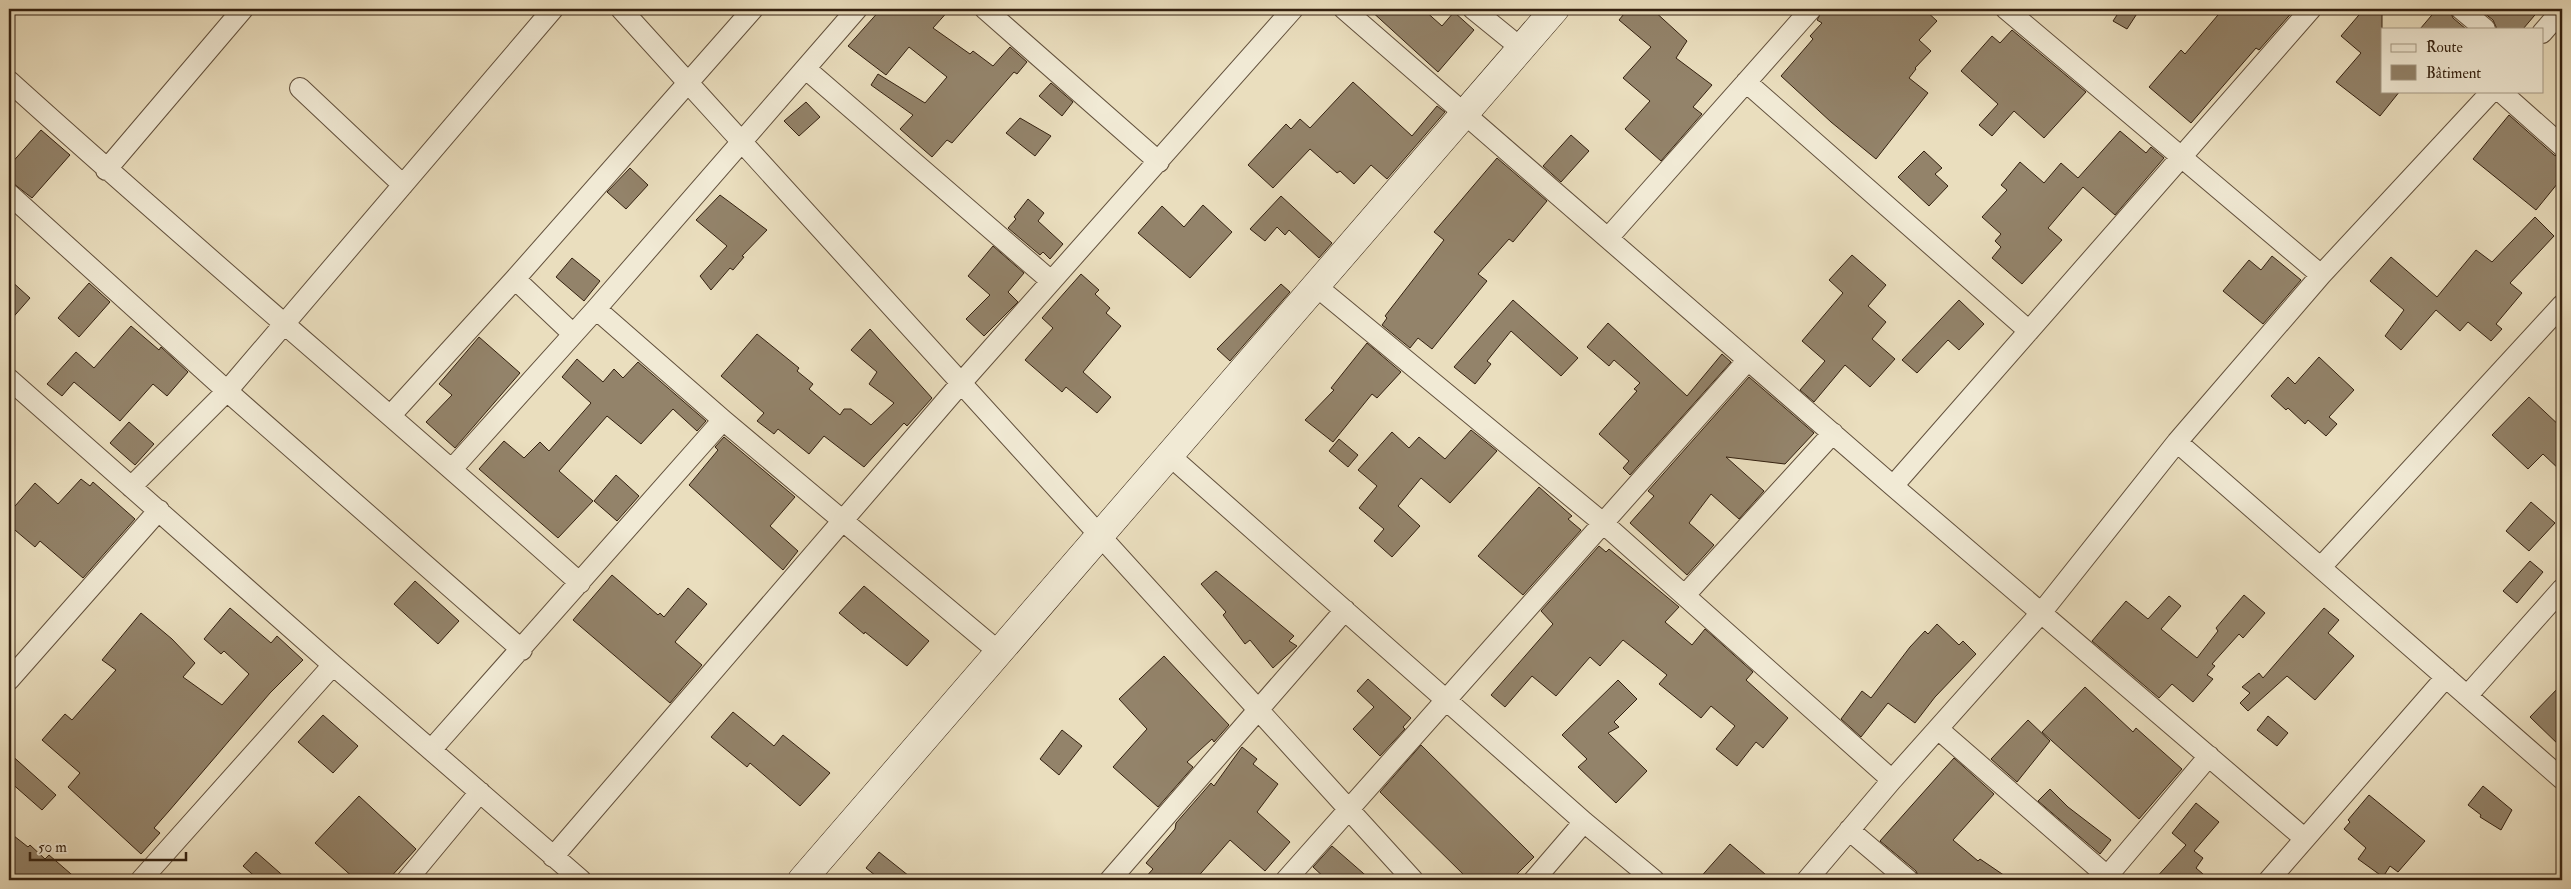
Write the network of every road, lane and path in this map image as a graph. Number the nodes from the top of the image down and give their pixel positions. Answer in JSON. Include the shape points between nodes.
{"nodes":[{"id":1,"x":242,"y":9,"type":"edge"},
{"id":2,"x":553,"y":9,"type":"edge"},
{"id":3,"x":621,"y":9,"type":"edge"},
{"id":4,"x":753,"y":9,"type":"edge"},
{"id":5,"x":857,"y":9,"type":"edge"},
{"id":6,"x":985,"y":9,"type":"edge"},
{"id":7,"x":1293,"y":9,"type":"edge"},
{"id":8,"x":1344,"y":9,"type":"edge"},
{"id":9,"x":1473,"y":9,"type":"edge"},
{"id":10,"x":1555,"y":9,"type":"edge"},
{"id":11,"x":1811,"y":9,"type":"edge"},
{"id":12,"x":2006,"y":9,"type":"edge"},
{"id":13,"x":2311,"y":9,"type":"edge"},
{"id":14,"x":2461,"y":9,"type":"edge"},
{"id":15,"x":2562,"y":10,"type":"edge"},
{"id":16,"x":2484,"y":28,"type":"edge"},
{"id":17,"x":2544,"y":31,"type":"edge"},
{"id":18,"x":1521,"y":48,"type":"junction"},
{"id":19,"x":806,"y":69,"type":"junction"},
{"id":20,"x":9,"y":81,"type":"edge"},
{"id":21,"x":689,"y":82,"type":"junction"},
{"id":22,"x":1746,"y":82,"type":"junction"},
{"id":23,"x":300,"y":88,"type":"dead end"},
{"id":24,"x":2491,"y":92,"type":"edge"},
{"id":25,"x":2501,"y":92,"type":"edge"},
{"id":26,"x":1465,"y":114,"type":"junction"},
{"id":27,"x":743,"y":141,"type":"junction"},
{"id":28,"x":2562,"y":146,"type":"edge"},
{"id":29,"x":2181,"y":158,"type":"junction"},
{"id":30,"x":1159,"y":162,"type":"junction"},
{"id":31,"x":106,"y":170,"type":"junction"},
{"id":32,"x":404,"y":185,"type":"junction"},
{"id":33,"x":9,"y":194,"type":"edge"},
{"id":34,"x":1608,"y":238,"type":"junction"},
{"id":35,"x":2321,"y":275,"type":"junction"},
{"id":36,"x":515,"y":279,"type":"junction"},
{"id":37,"x":1051,"y":281,"type":"junction"},
{"id":38,"x":1316,"y":286,"type":"junction"},
{"id":39,"x":2562,"y":305,"type":"edge"},
{"id":40,"x":596,"y":309,"type":"junction"},
{"id":41,"x":284,"y":324,"type":"junction"},
{"id":42,"x":2029,"y":331,"type":"junction"},
{"id":43,"x":573,"y":334,"type":"junction"},
{"id":44,"x":1748,"y":360,"type":"junction"},
{"id":45,"x":9,"y":379,"type":"edge"},
{"id":46,"x":962,"y":382,"type":"junction"},
{"id":47,"x":227,"y":390,"type":"junction"},
{"id":48,"x":391,"y":415,"type":"junction"},
{"id":49,"x":723,"y":420,"type":"junction"},
{"id":50,"x":1833,"y":433,"type":"junction"},
{"id":51,"x":2177,"y":442,"type":"junction"},
{"id":52,"x":1169,"y":455,"type":"junction"},
{"id":53,"x":452,"y":468,"type":"junction"},
{"id":54,"x":1893,"y":486,"type":"junction"},
{"id":55,"x":131,"y":487,"type":"junction"},
{"id":56,"x":159,"y":510,"type":"junction"},
{"id":57,"x":841,"y":521,"type":"junction"},
{"id":58,"x":1604,"y":523,"type":"junction"},
{"id":59,"x":1099,"y":536,"type":"junction"},
{"id":60,"x":2320,"y":567,"type":"junction"},
{"id":61,"x":580,"y":583,"type":"junction"},
{"id":62,"x":2562,"y":588,"type":"edge"},
{"id":63,"x":1685,"y":595,"type":"junction"},
{"id":64,"x":1344,"y":610,"type":"junction"},
{"id":65,"x":2041,"y":612,"type":"junction"},
{"id":66,"x":522,"y":650,"type":"junction"},
{"id":67,"x":999,"y":652,"type":"junction"},
{"id":68,"x":332,"y":665,"type":"junction"},
{"id":69,"x":2446,"y":677,"type":"junction"},
{"id":70,"x":9,"y":680,"type":"edge"},
{"id":71,"x":2467,"y":696,"type":"junction"},
{"id":72,"x":1446,"y":700,"type":"junction"},
{"id":73,"x":1259,"y":710,"type":"junction"},
{"id":74,"x":1938,"y":729,"type":"junction"},
{"id":75,"x":431,"y":750,"type":"junction"},
{"id":76,"x":2209,"y":756,"type":"junction"},
{"id":77,"x":2562,"y":779,"type":"edge"},
{"id":78,"x":1892,"y":780,"type":"junction"},
{"id":79,"x":480,"y":792,"type":"junction"},
{"id":80,"x":1348,"y":809,"type":"junction"},
{"id":81,"x":1584,"y":822,"type":"junction"},
{"id":82,"x":1849,"y":830,"type":"junction"},
{"id":83,"x":2304,"y":838,"type":"junction"},
{"id":84,"x":553,"y":857,"type":"junction"},
{"id":85,"x":2105,"y":878,"type":"edge"},
{"id":86,"x":141,"y":880,"type":"edge"},
{"id":87,"x":407,"y":880,"type":"edge"},
{"id":88,"x":582,"y":880,"type":"edge"},
{"id":89,"x":802,"y":880,"type":"edge"},
{"id":90,"x":1110,"y":880,"type":"edge"},
{"id":91,"x":1286,"y":880,"type":"edge"},
{"id":92,"x":1413,"y":880,"type":"edge"},
{"id":93,"x":1534,"y":880,"type":"edge"},
{"id":94,"x":1654,"y":880,"type":"edge"},
{"id":95,"x":1807,"y":880,"type":"edge"},
{"id":96,"x":1908,"y":880,"type":"edge"},
{"id":97,"x":2269,"y":880,"type":"edge"}],
"edges":[{"from":1,"to":31,"type":"street"},
{"from":2,"to":32,"type":"street"},
{"from":3,"to":21,"type":"street"},
{"from":4,"to":21,"type":"street"},
{"from":5,"to":19,"type":"street"},
{"from":6,"to":30,"type":"street"},
{"from":7,"to":30,"type":"street"},
{"from":8,"to":26,"type":"street"},
{"from":9,"to":18,"type":"street"},
{"from":10,"to":18,"type":"street"},
{"from":11,"to":22,"type":"street"},
{"from":12,"to":29,"type":"street"},
{"from":13,"to":29,"type":"street"},
{"from":14,"to":16,"type":"street"},
{"from":15,"to":17,"type":"street"},
{"from":18,"to":26,"type":"street"},
{"from":19,"to":27,"type":"street"},
{"from":19,"to":37,"type":"street"},
{"from":20,"to":31,"type":"street"},
{"from":21,"to":27,"type":"street"},
{"from":21,"to":36,"type":"street"},
{"from":22,"to":34,"type":"street"},
{"from":22,"to":42,"type":"street"},
{"from":23,"to":32,"type":"street"},
{"from":24,"to":35,"type":"street"},
{"from":25,"to":28,"type":"street"},
{"from":26,"to":34,"type":"street"},
{"from":26,"to":38,"type":"street"},
{"from":27,"to":40,"type":"street"},
{"from":27,"to":46,"type":"street"},
{"from":29,"to":35,"type":"street"},
{"from":29,"to":42,"type":"street"},
{"from":30,"to":37,"type":"street"},
{"from":31,"to":41,"type":"street"},
{"from":32,"to":41,"type":"street"},
{"from":33,"to":47,"type":"street"},
{"from":34,"to":44,"type":"street"},
{"from":35,"to":51,"type":"street"},
{"from":36,"to":43,"type":"street"},
{"from":36,"to":48,"type":"street"},
{"from":37,"to":46,"type":"street"},
{"from":38,"to":52,"type":"street"},
{"from":38,"to":58,"type":"street"},
{"from":39,"to":60,"type":"street"},
{"from":40,"to":43,"type":"street"},
{"from":40,"to":49,"type":"street"},
{"from":41,"to":47,"type":"street"},
{"from":41,"to":48,"type":"street"},
{"from":42,"to":54,"type":"street"},
{"from":43,"to":53,"type":"street"},
{"from":44,"to":50,"type":"street"},
{"from":44,"to":58,"type":"street"},
{"from":45,"to":55,"type":"street"},
{"from":46,"to":57,"type":"street"},
{"from":46,"to":59,"type":"street"},
{"from":47,"to":55,"type":"street"},
{"from":47,"to":66,"type":"street"},
{"from":48,"to":53,"type":"street"},
{"from":49,"to":57,"type":"street"},
{"from":49,"to":61,"type":"street"},
{"from":50,"to":54,"type":"street"},
{"from":50,"to":63,"type":"street"},
{"from":51,"to":60,"type":"street"},
{"from":51,"to":65,"type":"street"},
{"from":52,"to":59,"type":"street"},
{"from":52,"to":64,"type":"street"},
{"from":53,"to":61,"type":"street"},
{"from":54,"to":65,"type":"street"},
{"from":55,"to":56,"type":"street"},
{"from":56,"to":68,"type":"street"},
{"from":56,"to":70,"type":"street"},
{"from":57,"to":67,"type":"street"},
{"from":57,"to":84,"type":"street"},
{"from":58,"to":63,"type":"street"},
{"from":58,"to":72,"type":"street"},
{"from":59,"to":67,"type":"street"},
{"from":59,"to":73,"type":"street"},
{"from":60,"to":69,"type":"street"},
{"from":61,"to":66,"type":"street"},
{"from":62,"to":71,"type":"street"},
{"from":63,"to":78,"type":"street"},
{"from":64,"to":72,"type":"street"},
{"from":64,"to":73,"type":"street"},
{"from":65,"to":74,"type":"street"},
{"from":65,"to":76,"type":"street"},
{"from":66,"to":75,"type":"street"},
{"from":67,"to":89,"type":"street"},
{"from":68,"to":75,"type":"street"},
{"from":68,"to":86,"type":"street"},
{"from":69,"to":71,"type":"street"},
{"from":69,"to":83,"type":"street"},
{"from":71,"to":77,"type":"street"},
{"from":72,"to":80,"type":"street"},
{"from":72,"to":81,"type":"street"},
{"from":73,"to":80,"type":"street"},
{"from":73,"to":90,"type":"street"},
{"from":74,"to":78,"type":"street"},
{"from":74,"to":85,"type":"street"},
{"from":75,"to":79,"type":"street"},
{"from":76,"to":83,"type":"street"},
{"from":76,"to":85,"type":"street"},
{"from":78,"to":82,"type":"street"},
{"from":79,"to":84,"type":"street"},
{"from":79,"to":87,"type":"street"},
{"from":80,"to":91,"type":"street"},
{"from":80,"to":92,"type":"street"},
{"from":81,"to":93,"type":"street"},
{"from":81,"to":94,"type":"street"},
{"from":82,"to":95,"type":"street"},
{"from":82,"to":96,"type":"street"},
{"from":83,"to":97,"type":"street"},
{"from":84,"to":88,"type":"street"}]}
